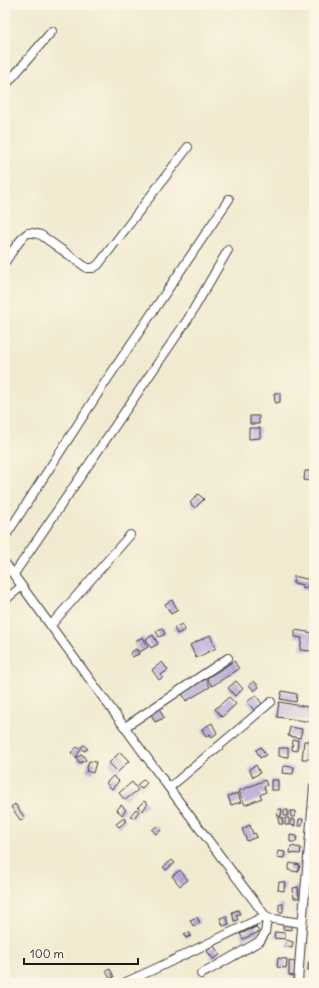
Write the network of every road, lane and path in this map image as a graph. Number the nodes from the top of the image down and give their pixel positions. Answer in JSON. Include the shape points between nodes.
{"nodes":[{"id":1,"x":52,"y":31,"type":"dead end"},
{"id":2,"x":5,"y":86,"type":"edge"},
{"id":3,"x":188,"y":147,"type":"dead end"},
{"id":4,"x":229,"y":199,"type":"dead end"},
{"id":5,"x":228,"y":250,"type":"dead end"},
{"id":6,"x":5,"y":262,"type":"edge"},
{"id":7,"x":130,"y":535,"type":"dead end"},
{"id":8,"x":5,"y":537,"type":"edge"},
{"id":9,"x":5,"y":563,"type":"edge"},
{"id":10,"x":14,"y":574,"type":"junction"},
{"id":11,"x":22,"y":586,"type":"junction"},
{"id":12,"x":5,"y":600,"type":"edge"},
{"id":13,"x":51,"y":625,"type":"junction"},
{"id":14,"x":228,"y":658,"type":"dead end"},
{"id":15,"x":271,"y":702,"type":"dead end"},
{"id":16,"x":125,"y":727,"type":"junction"},
{"id":17,"x":314,"y":786,"type":"edge"},
{"id":18,"x":169,"y":788,"type":"junction"},
{"id":19,"x":310,"y":888,"type":"edge"},
{"id":20,"x":266,"y":917,"type":"junction"},
{"id":21,"x":302,"y":923,"type":"junction"},
{"id":22,"x":200,"y":974,"type":"dead end"},
{"id":23,"x":124,"y":983,"type":"edge"},
{"id":24,"x":298,"y":983,"type":"edge"}],
"edges":[{"from":1,"to":2,"type":"street"},
{"from":3,"to":6,"type":"street","via":[[98,265],[87,268],[35,233],[28,233]]},
{"from":4,"to":8,"type":"street"},
{"from":5,"to":10,"type":"street","via":[[188,319]]},
{"from":7,"to":13,"type":"street"},
{"from":9,"to":10,"type":"street"},
{"from":10,"to":11,"type":"street"},
{"from":11,"to":12,"type":"street"},
{"from":11,"to":13,"type":"street"},
{"from":13,"to":16,"type":"street"},
{"from":14,"to":16,"type":"street"},
{"from":15,"to":18,"type":"street"},
{"from":16,"to":18,"type":"street"},
{"from":17,"to":19,"type":"street"},
{"from":18,"to":20,"type":"street"},
{"from":19,"to":21,"type":"street"},
{"from":20,"to":21,"type":"street"},
{"from":20,"to":22,"type":"street","via":[[265,933],[260,940]]},
{"from":20,"to":23,"type":"street"},
{"from":21,"to":24,"type":"street"}]}
